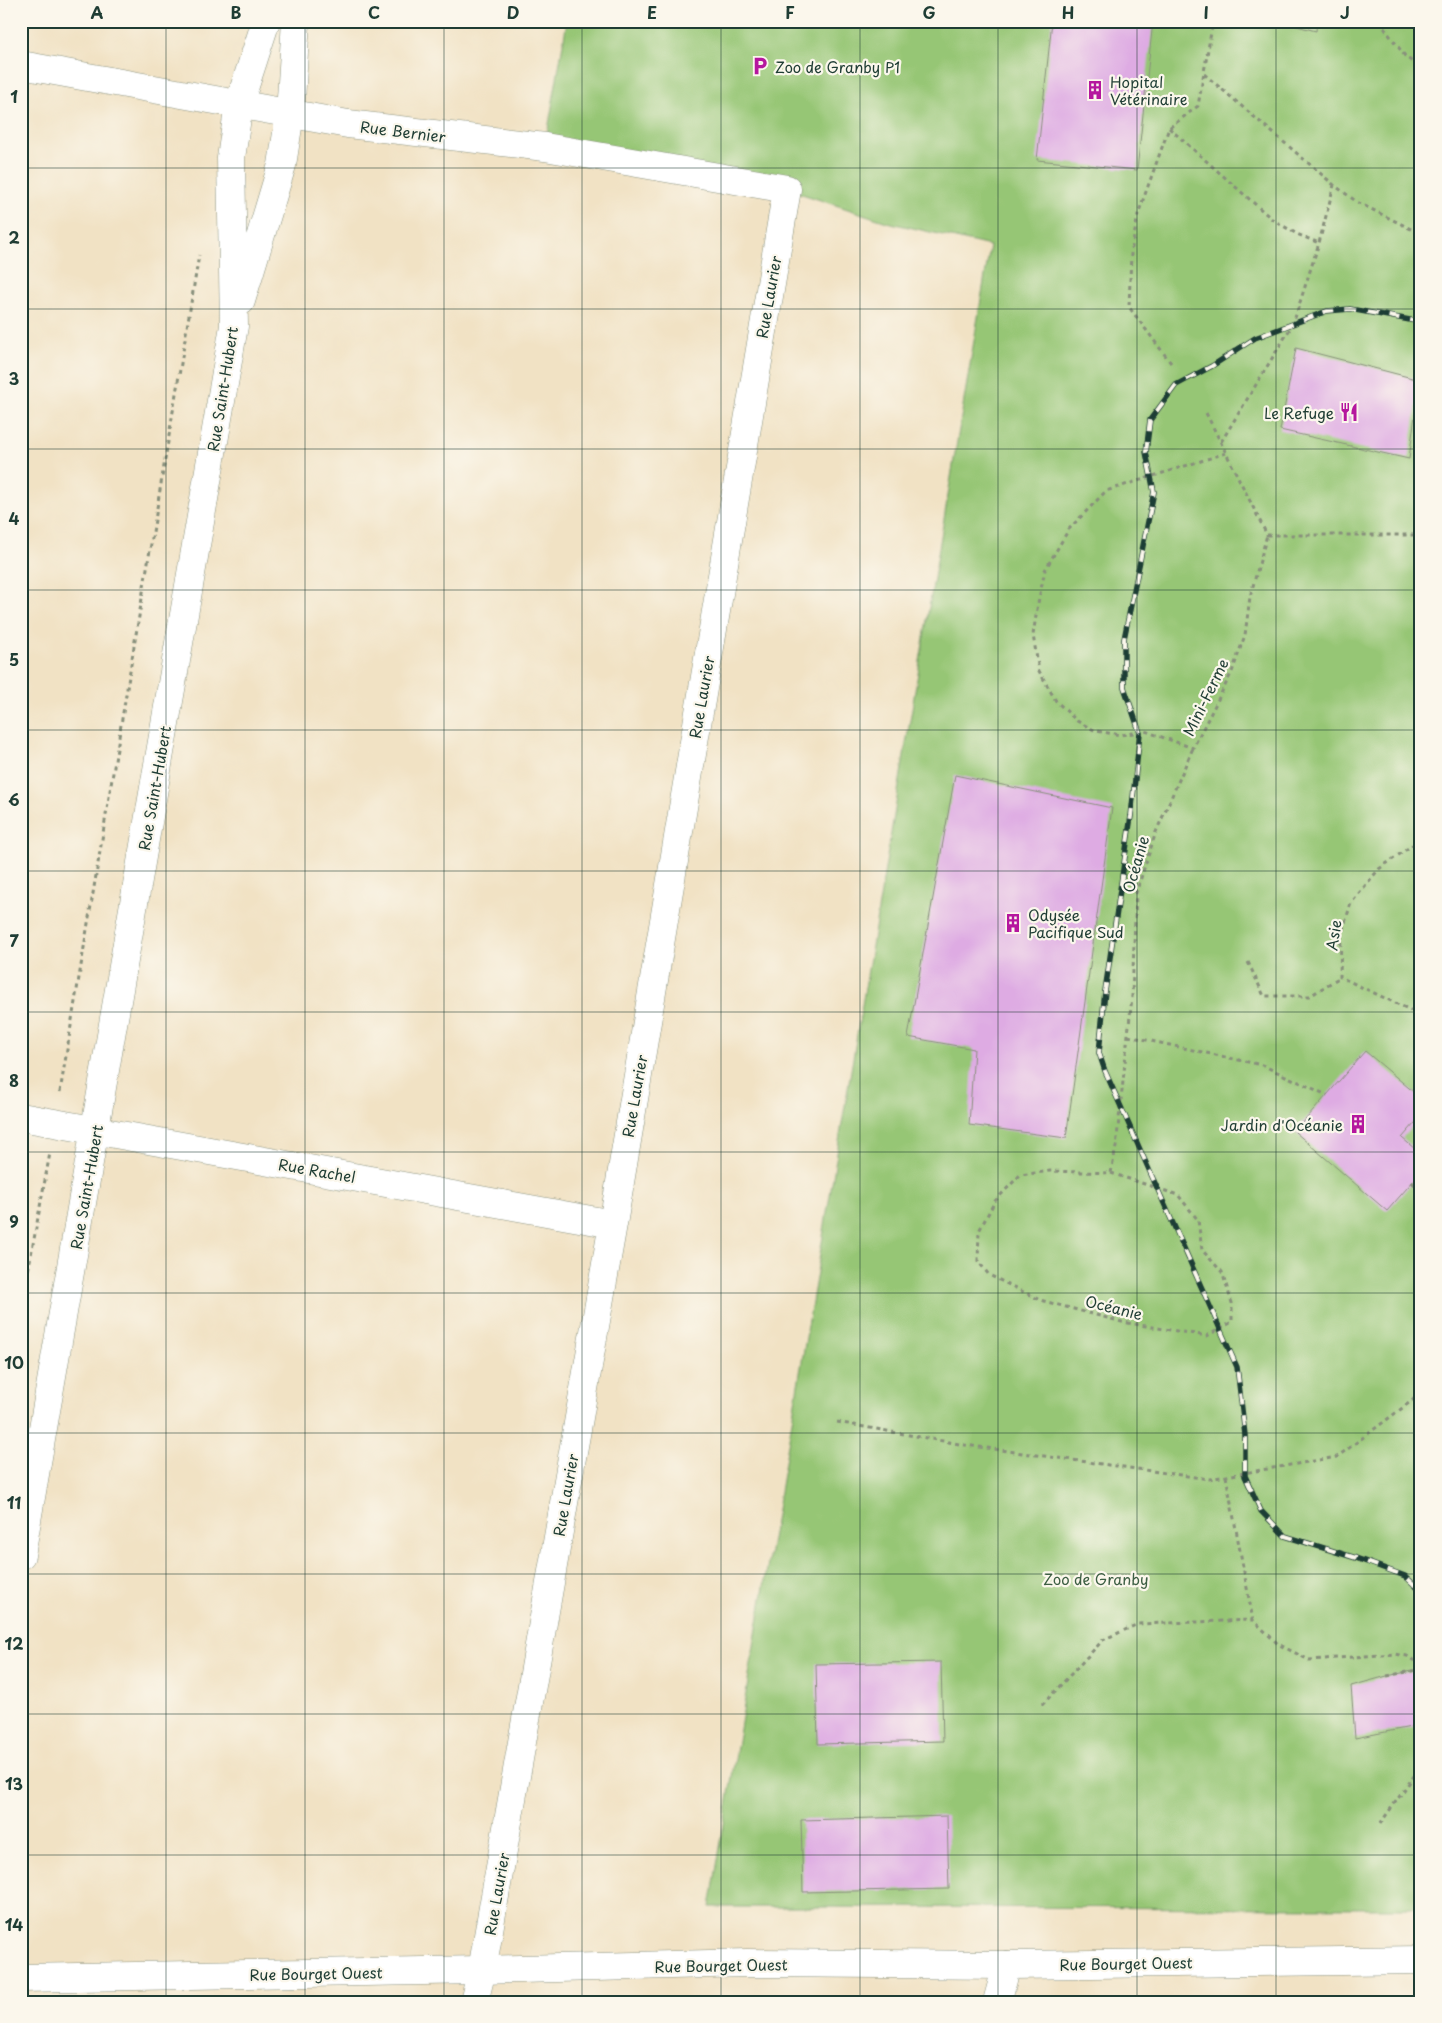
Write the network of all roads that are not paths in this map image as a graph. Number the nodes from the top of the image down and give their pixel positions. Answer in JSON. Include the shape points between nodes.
{"nodes":[{"id":1,"x":266,"y":21,"type":"edge"},
{"id":2,"x":296,"y":21,"type":"edge"},
{"id":3,"x":21,"y":65,"type":"edge"},
{"id":4,"x":239,"y":104,"type":"junction"},
{"id":5,"x":290,"y":114,"type":"junction"},
{"id":6,"x":787,"y":189,"type":"joint"},
{"id":7,"x":234,"y":326,"type":"junction"},
{"id":8,"x":21,"y":1117,"type":"edge"},
{"id":9,"x":96,"y":1130,"type":"junction"},
{"id":10,"x":613,"y":1224,"type":"junction"},
{"id":11,"x":21,"y":1555,"type":"edge"},
{"id":12,"x":1421,"y":1960,"type":"edge"},
{"id":13,"x":1007,"y":1965,"type":"junction"},
{"id":14,"x":482,"y":1970,"type":"junction"},
{"id":15,"x":21,"y":1978,"type":"edge"},
{"id":16,"x":474,"y":2002,"type":"edge"},
{"id":17,"x":997,"y":2002,"type":"edge"}],
"edges":[{"from":1,"to":4,"type":"street","name":"Rue Saint-Hubert"},
{"from":2,"to":5,"type":"street"},
{"from":3,"to":4,"type":"street","name":"Rue Bernier"},
{"from":4,"to":5,"type":"street","name":"Rue Bernier"},
{"from":4,"to":7,"type":"street","name":"Rue Saint-Hubert","via":[[230,158]]},
{"from":5,"to":6,"type":"street","name":"Rue Bernier","via":[[348,124],[546,147]]},
{"from":5,"to":7,"type":"street","via":[[282,166]]},
{"from":6,"to":10,"type":"street","name":"Rue Laurier"},
{"from":7,"to":9,"type":"street","name":"Rue Saint-Hubert"},
{"from":8,"to":9,"type":"street","name":"Rue Rachel"},
{"from":9,"to":10,"type":"street","name":"Rue Rachel"},
{"from":9,"to":11,"type":"street","name":"Rue Saint-Hubert"},
{"from":10,"to":14,"type":"street","name":"Rue Laurier"},
{"from":12,"to":13,"type":"street","name":"Rue Bourget Ouest"},
{"from":13,"to":14,"type":"street","name":"Rue Bourget Ouest","via":[[747,1963]]},
{"from":13,"to":17,"type":"street"},
{"from":14,"to":15,"type":"street","name":"Rue Bourget Ouest"},
{"from":14,"to":16,"type":"street","name":"Rue Laurier"}]}
